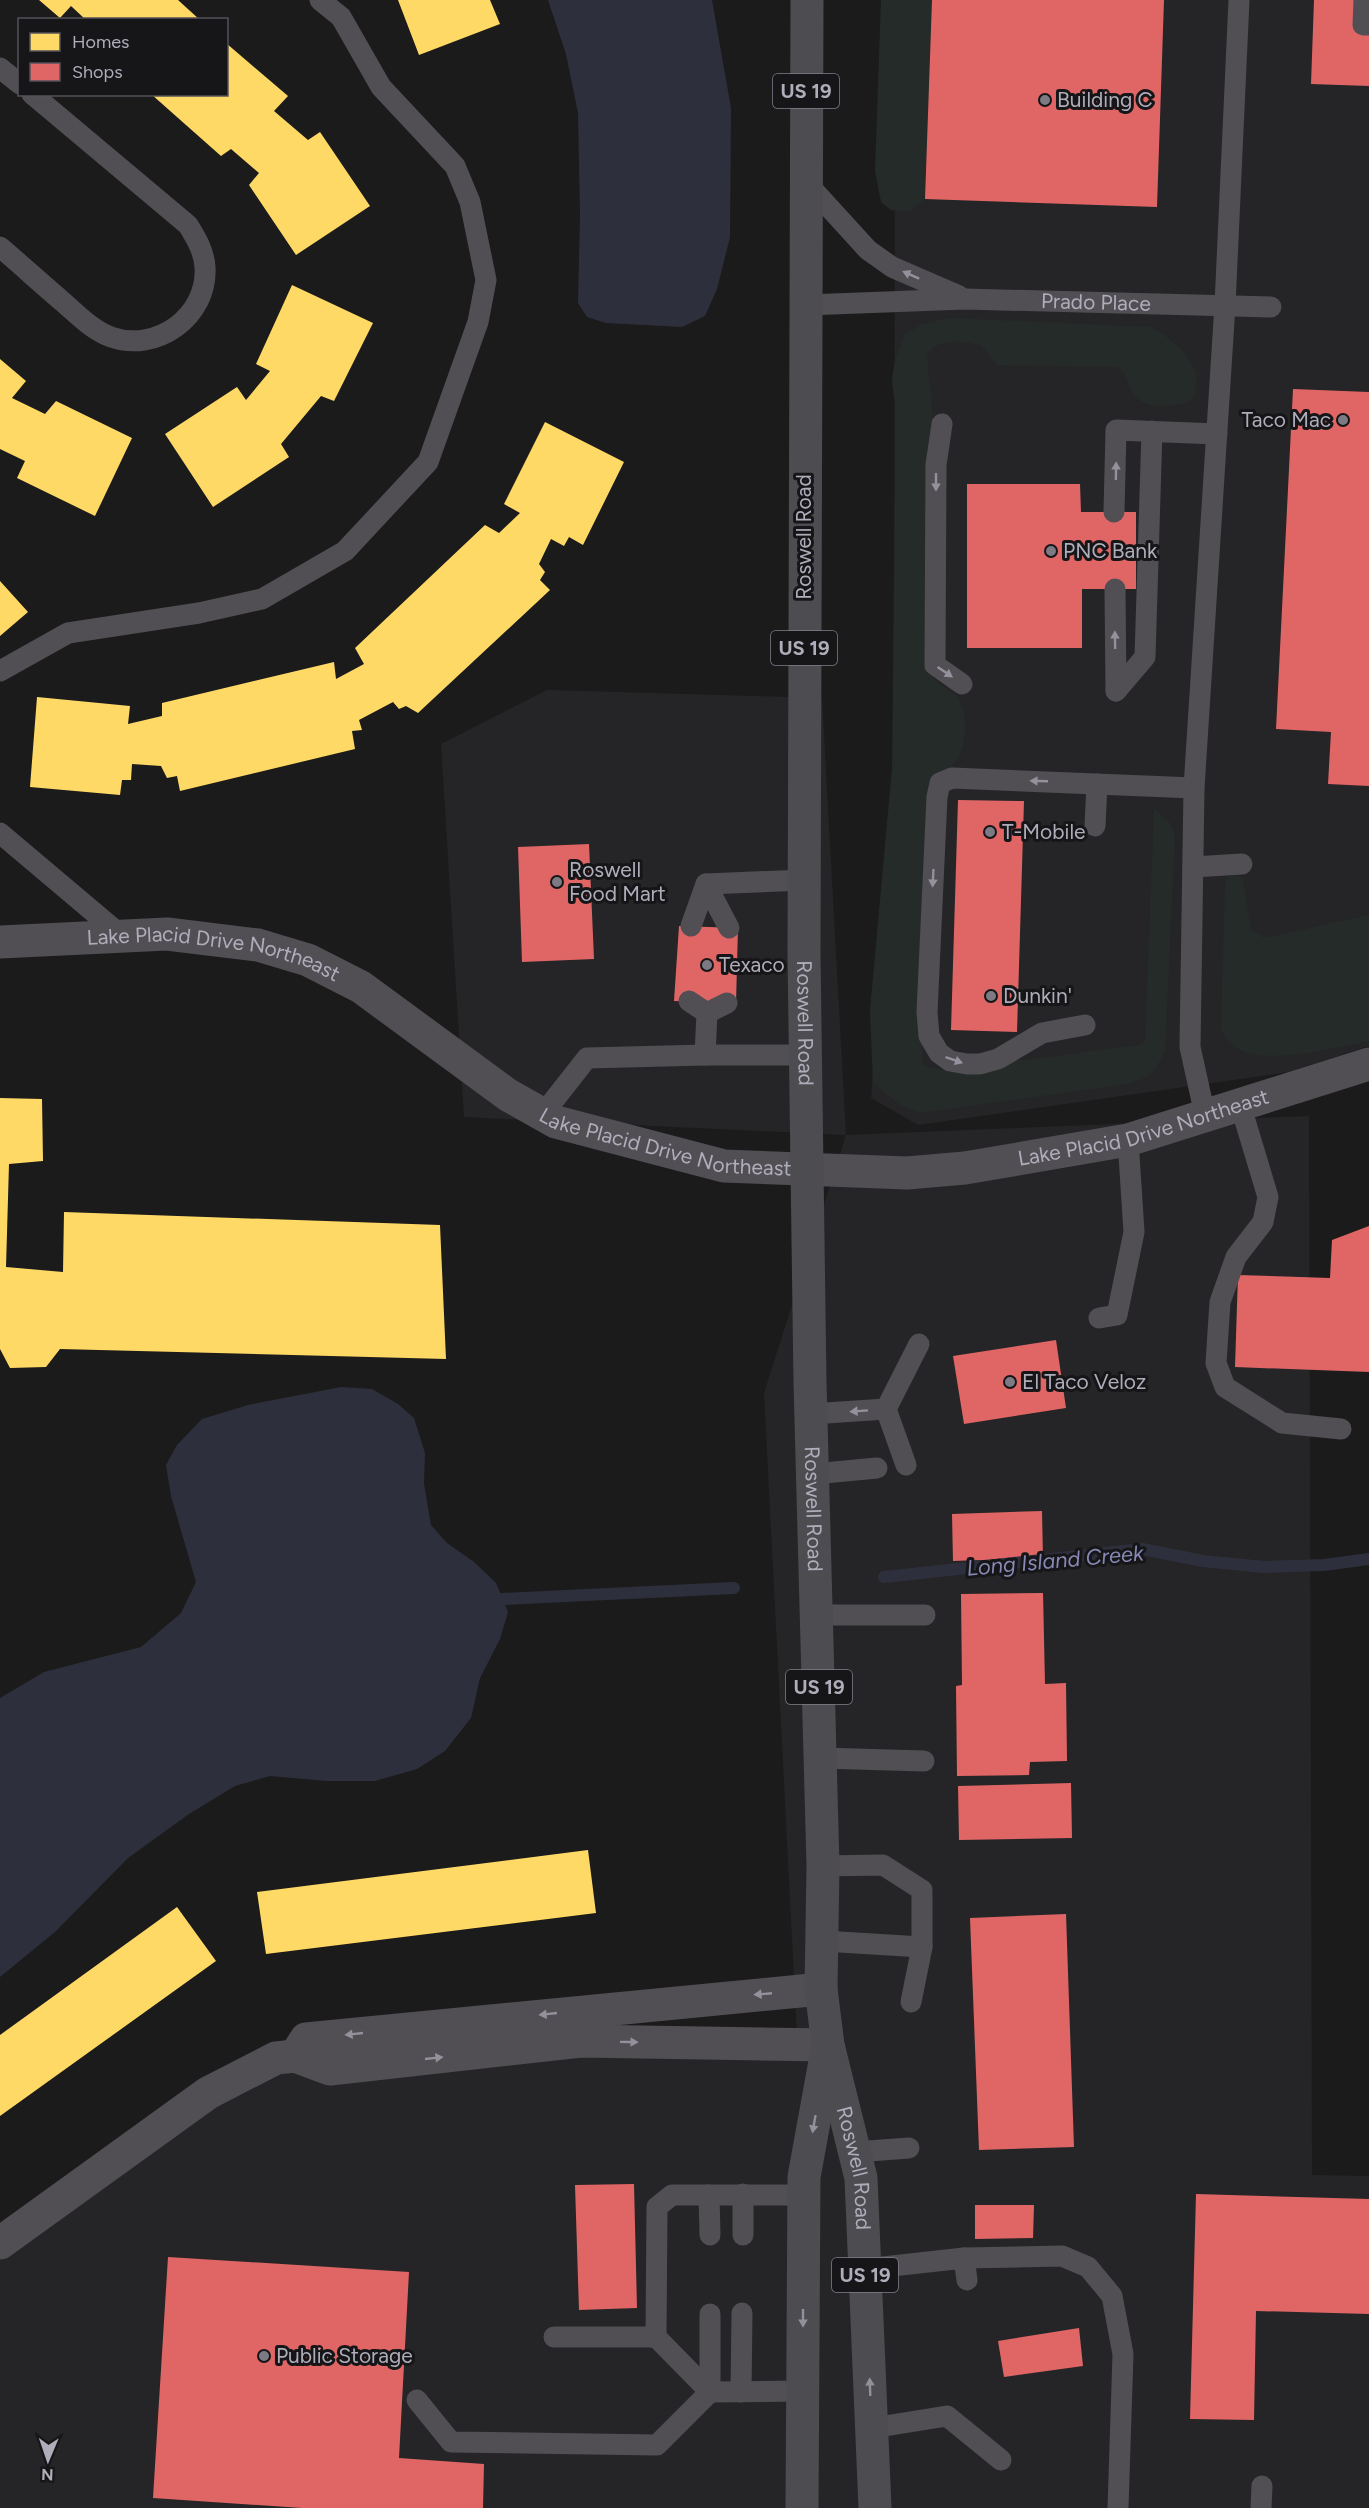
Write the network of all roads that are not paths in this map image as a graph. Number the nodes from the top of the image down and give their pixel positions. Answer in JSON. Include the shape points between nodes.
{"nodes":[{"id":1,"x":320,"y":0,"type":"edge"},
{"id":2,"x":807,"y":0,"type":"edge"},
{"id":3,"x":1239,"y":0,"type":"edge"},
{"id":4,"x":1364,"y":0,"type":"edge"},
{"id":5,"x":1369,"y":26,"type":"edge"},
{"id":6,"x":0,"y":68,"type":"edge"},
{"id":7,"x":18,"y":82,"type":"edge"},
{"id":8,"x":34,"y":96,"type":"edge"},
{"id":9,"x":806,"y":182,"type":"junction"},
{"id":10,"x":0,"y":247,"type":"edge"},
{"id":11,"x":965,"y":298,"type":"junction"},
{"id":12,"x":806,"y":305,"type":"junction"},
{"id":13,"x":1226,"y":305,"type":"junction"},
{"id":14,"x":1271,"y":307,"type":"dead end"},
{"id":15,"x":942,"y":424,"type":"dead end"},
{"id":16,"x":1152,"y":431,"type":"junction"},
{"id":17,"x":1217,"y":434,"type":"junction"},
{"id":18,"x":1114,"y":512,"type":"dead end"},
{"id":19,"x":1115,"y":589,"type":"dead end"},
{"id":20,"x":0,"y":671,"type":"edge"},
{"id":21,"x":962,"y":684,"type":"dead end"},
{"id":22,"x":1097,"y":784,"type":"junction"},
{"id":23,"x":1194,"y":788,"type":"junction"},
{"id":24,"x":1095,"y":826,"type":"dead end"},
{"id":25,"x":0,"y":833,"type":"edge"},
{"id":26,"x":1242,"y":864,"type":"dead end"},
{"id":27,"x":1193,"y":867,"type":"junction"},
{"id":28,"x":804,"y":880,"type":"junction"},
{"id":29,"x":706,"y":884,"type":"junction"},
{"id":30,"x":691,"y":926,"type":"dead end"},
{"id":31,"x":729,"y":928,"type":"dead end"},
{"id":32,"x":122,"y":936,"type":"junction"},
{"id":33,"x":0,"y":942,"type":"edge"},
{"id":34,"x":689,"y":1001,"type":"dead end"},
{"id":35,"x":727,"y":1003,"type":"dead end"},
{"id":36,"x":707,"y":1013,"type":"junction"},
{"id":37,"x":1085,"y":1025,"type":"dead end"},
{"id":38,"x":705,"y":1055,"type":"junction"},
{"id":39,"x":805,"y":1055,"type":"junction"},
{"id":40,"x":1369,"y":1064,"type":"edge"},
{"id":41,"x":1240,"y":1104,"type":"junction"},
{"id":42,"x":543,"y":1114,"type":"junction"},
{"id":43,"x":1205,"y":1115,"type":"junction"},
{"id":44,"x":1128,"y":1140,"type":"junction"},
{"id":45,"x":807,"y":1170,"type":"junction"},
{"id":46,"x":1108,"y":1316,"type":"dead end"},
{"id":47,"x":918,"y":1344,"type":"dead end"},
{"id":48,"x":886,"y":1409,"type":"junction"},
{"id":49,"x":811,"y":1414,"type":"junction"},
{"id":50,"x":1341,"y":1429,"type":"dead end"},
{"id":51,"x":906,"y":1465,"type":"dead end"},
{"id":52,"x":877,"y":1468,"type":"dead end"},
{"id":53,"x":813,"y":1474,"type":"junction"},
{"id":54,"x":817,"y":1615,"type":"junction"},
{"id":55,"x":925,"y":1615,"type":"dead end"},
{"id":56,"x":821,"y":1758,"type":"junction"},
{"id":57,"x":924,"y":1761,"type":"dead end"},
{"id":58,"x":823,"y":1866,"type":"junction"},
{"id":59,"x":823,"y":1941,"type":"junction"},
{"id":60,"x":922,"y":1947,"type":"junction"},
{"id":61,"x":821,"y":1989,"type":"junction"},
{"id":62,"x":911,"y":2002,"type":"dead end"},
{"id":63,"x":581,"y":2026,"type":"junction"},
{"id":64,"x":828,"y":2045,"type":"junction"},
{"id":65,"x":909,"y":2148,"type":"dead end"},
{"id":66,"x":855,"y":2151,"type":"junction"},
{"id":67,"x":743,"y":2194,"type":"junction"},
{"id":68,"x":709,"y":2195,"type":"junction"},
{"id":69,"x":804,"y":2195,"type":"junction"},
{"id":70,"x":710,"y":2235,"type":"dead end"},
{"id":71,"x":743,"y":2235,"type":"dead end"},
{"id":72,"x":0,"y":2243,"type":"edge"},
{"id":73,"x":964,"y":2258,"type":"junction"},
{"id":74,"x":865,"y":2269,"type":"junction"},
{"id":75,"x":967,"y":2280,"type":"dead end"},
{"id":76,"x":742,"y":2313,"type":"dead end"},
{"id":77,"x":710,"y":2314,"type":"dead end"},
{"id":78,"x":554,"y":2337,"type":"dead end"},
{"id":79,"x":656,"y":2337,"type":"junction"},
{"id":80,"x":803,"y":2391,"type":"junction"},
{"id":81,"x":710,"y":2392,"type":"junction"},
{"id":82,"x":741,"y":2392,"type":"junction"},
{"id":83,"x":417,"y":2400,"type":"dead end"},
{"id":84,"x":872,"y":2428,"type":"junction"},
{"id":85,"x":1001,"y":2460,"type":"dead end"},
{"id":86,"x":1262,"y":2486,"type":"dead end"},
{"id":87,"x":802,"y":2508,"type":"edge"},
{"id":88,"x":875,"y":2508,"type":"edge"},
{"id":89,"x":1118,"y":2508,"type":"edge"},
{"id":90,"x":1261,"y":2508,"type":"edge"}],
"edges":[{"from":1,"to":20,"type":"lane","via":[[341,17],[381,87],[455,166],[470,202],[486,280],[478,322],[428,462],[345,551],[262,599],[68,633]]},
{"from":2,"to":9,"type":"main road","name":"Roswell Road","number":"US 19"},
{"from":3,"to":13,"type":"lane"},
{"from":4,"to":5,"type":"lane","via":[[1363,25]]},
{"from":6,"to":7,"type":"lane"},
{"from":8,"to":10,"type":"lane","via":[[188,225],[203,256],[203,290],[193,311],[177,327],[156,338],[133,341],[111,337],[90,326]]},
{"from":11,"to":9,"type":"lane","name":"Prado Place","one_way":true,"via":[[906,273],[868,250]]},
{"from":9,"to":12,"type":"main road","name":"Roswell Road","number":"US 19"},
{"from":11,"to":12,"type":"lane","name":"Prado Place"},
{"from":11,"to":13,"type":"lane","name":"Prado Place"},
{"from":12,"to":28,"type":"main road","name":"Roswell Road","number":"US 19"},
{"from":13,"to":14,"type":"lane","name":"Prado Place"},
{"from":13,"to":17,"type":"lane"},
{"from":15,"to":21,"type":"lane","one_way":true,"via":[[936,465],[935,665]]},
{"from":16,"to":17,"type":"lane"},
{"from":18,"to":16,"type":"lane","one_way":true,"via":[[1116,430]]},
{"from":16,"to":19,"type":"lane","one_way":true,"via":[[1145,657],[1116,691]]},
{"from":17,"to":23,"type":"lane"},
{"from":22,"to":23,"type":"lane"},
{"from":22,"to":24,"type":"lane"},
{"from":22,"to":37,"type":"lane","one_way":true,"via":[[952,778],[940,783],[935,833],[927,1012],[929,1036],[939,1053],[951,1061],[980,1065],[1042,1033]]},
{"from":23,"to":27,"type":"lane"},
{"from":25,"to":32,"type":"lane"},
{"from":26,"to":27,"type":"lane"},
{"from":27,"to":43,"type":"lane","via":[[1190,1047]]},
{"from":28,"to":29,"type":"lane"},
{"from":28,"to":39,"type":"main road","name":"Roswell Road","number":"US 19"},
{"from":29,"to":30,"type":"lane"},
{"from":29,"to":31,"type":"lane"},
{"from":32,"to":33,"type":"street","name":"Lake Placid Drive Northeast"},
{"from":32,"to":42,"type":"street","name":"Lake Placid Drive Northeast","via":[[167,934],[258,945],[308,960],[361,987],[508,1095]]},
{"from":34,"to":36,"type":"lane"},
{"from":35,"to":36,"type":"lane"},
{"from":36,"to":38,"type":"lane"},
{"from":38,"to":39,"type":"lane"},
{"from":38,"to":42,"type":"lane","via":[[587,1058]]},
{"from":39,"to":45,"type":"main road","name":"Roswell Road","number":"US 19"},
{"from":40,"to":41,"type":"street","name":"Lake Placid Drive Northeast"},
{"from":41,"to":43,"type":"street","name":"Lake Placid Drive Northeast"},
{"from":41,"to":50,"type":"lane","via":[[1269,1197],[1263,1222],[1236,1257],[1220,1302],[1216,1363],[1225,1387],[1282,1423]]},
{"from":42,"to":45,"type":"street","name":"Lake Placid Drive Northeast","via":[[556,1122],[724,1166]]},
{"from":43,"to":44,"type":"street","name":"Lake Placid Drive Northeast"},
{"from":44,"to":45,"type":"street","name":"Lake Placid Drive Northeast","via":[[965,1168],[908,1173]]},
{"from":44,"to":46,"type":"lane","via":[[1134,1232]]},
{"from":45,"to":49,"type":"main road","name":"Roswell Road","number":"US 19"},
{"from":47,"to":48,"type":"lane"},
{"from":48,"to":49,"type":"lane","one_way":true},
{"from":48,"to":51,"type":"lane"},
{"from":49,"to":53,"type":"main road","name":"Roswell Road","number":"US 19"},
{"from":52,"to":53,"type":"lane"},
{"from":53,"to":54,"type":"main road","name":"Roswell Road","number":"US 19"},
{"from":54,"to":55,"type":"lane"},
{"from":54,"to":56,"type":"main road","name":"Roswell Road","number":"US 19"},
{"from":56,"to":57,"type":"lane"},
{"from":56,"to":58,"type":"main road","name":"Roswell Road","number":"US 19"},
{"from":58,"to":59,"type":"main road","name":"Roswell Road","number":"US 19"},
{"from":58,"to":60,"type":"lane","via":[[883,1865],[922,1890]]},
{"from":59,"to":60,"type":"lane"},
{"from":59,"to":61,"type":"main road","name":"Roswell Road","number":"US 19"},
{"from":60,"to":62,"type":"lane"},
{"from":61,"to":63,"type":"street","one_way":true},
{"from":61,"to":64,"type":"main road","name":"Roswell Road","number":"US 19"},
{"from":63,"to":64,"type":"street","one_way":true},
{"from":63,"to":72,"type":"street","via":[[306,2039],[295,2056],[276,2058],[208,2093]]},
{"from":64,"to":66,"type":"main road","name":"Roswell Road","number":"US 19"},
{"from":64,"to":69,"type":"main road","name":"Roswell Road","number":"US 19","one_way":true},
{"from":65,"to":66,"type":"lane"},
{"from":66,"to":74,"type":"main road","name":"Roswell Road","number":"US 19","via":[[861,2178]]},
{"from":67,"to":68,"type":"lane"},
{"from":67,"to":69,"type":"lane"},
{"from":67,"to":71,"type":"lane"},
{"from":68,"to":70,"type":"lane"},
{"from":68,"to":79,"type":"lane","via":[[672,2195],[657,2207]]},
{"from":69,"to":80,"type":"main road","name":"Roswell Road","number":"US 19","one_way":true},
{"from":73,"to":74,"type":"lane"},
{"from":73,"to":75,"type":"lane"},
{"from":73,"to":89,"type":"lane","via":[[1062,2256],[1088,2267],[1112,2296],[1123,2354]]},
{"from":84,"to":74,"type":"main road","name":"Roswell Road","number":"US 19","one_way":true},
{"from":76,"to":82,"type":"lane"},
{"from":77,"to":81,"type":"lane"},
{"from":78,"to":79,"type":"lane"},
{"from":79,"to":81,"type":"lane"},
{"from":80,"to":82,"type":"lane"},
{"from":80,"to":87,"type":"main road","name":"Roswell Road","number":"US 19"},
{"from":81,"to":82,"type":"lane"},
{"from":81,"to":83,"type":"lane","via":[[657,2445],[452,2442]]},
{"from":84,"to":85,"type":"lane","via":[[947,2416]]},
{"from":84,"to":88,"type":"main road","name":"Roswell Road","number":"US 19"},
{"from":86,"to":90,"type":"lane"}]}
